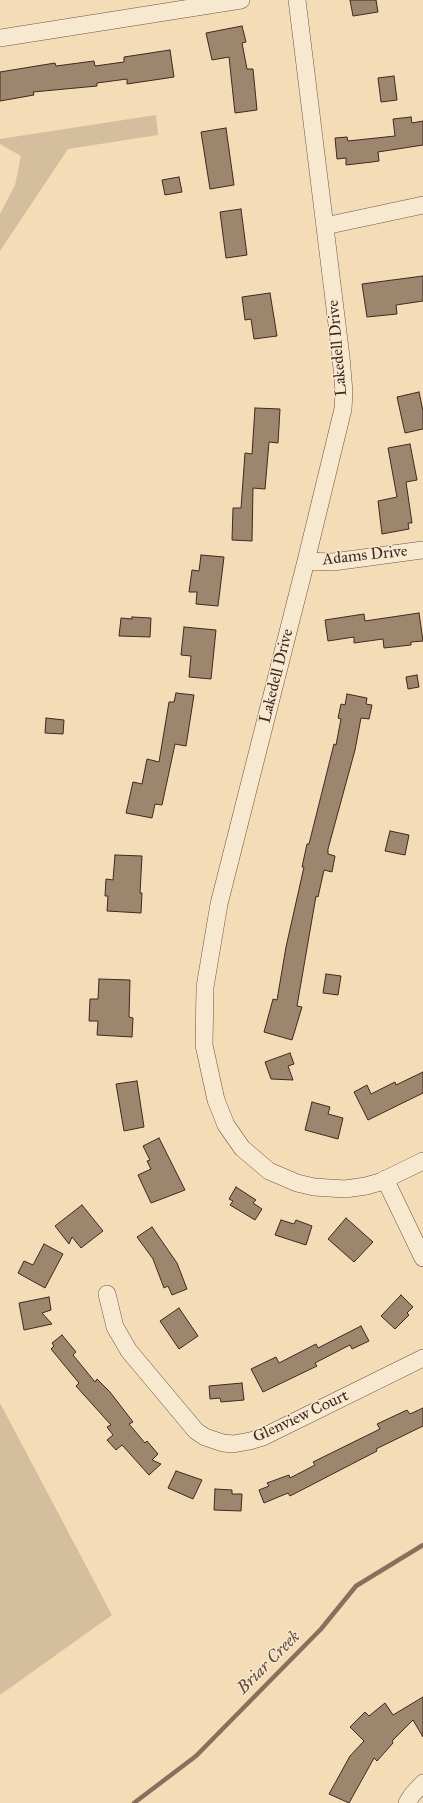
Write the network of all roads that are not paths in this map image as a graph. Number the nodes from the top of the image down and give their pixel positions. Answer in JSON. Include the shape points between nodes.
{"nodes":[{"id":1,"x":241,"y":0,"type":"edge"},
{"id":2,"x":297,"y":0,"type":"edge"},
{"id":3,"x":0,"y":38,"type":"edge"},
{"id":4,"x":423,"y":204,"type":"edge"},
{"id":5,"x":325,"y":226,"type":"junction"},
{"id":6,"x":423,"y":550,"type":"edge"},
{"id":7,"x":306,"y":561,"type":"junction"},
{"id":8,"x":423,"y":1161,"type":"edge"},
{"id":9,"x":385,"y":1179,"type":"junction"},
{"id":10,"x":423,"y":1258,"type":"edge"},
{"id":11,"x":107,"y":1294,"type":"dead end"},
{"id":12,"x":423,"y":1358,"type":"edge"},
{"id":13,"x":423,"y":1783,"type":"edge"},
{"id":14,"x":407,"y":1803,"type":"edge"}],
"edges":[{"from":1,"to":3,"type":"street"},
{"from":2,"to":5,"type":"street","name":"Lakedell Drive"},
{"from":4,"to":5,"type":"street"},
{"from":5,"to":7,"type":"street","name":"Lakedell Drive","via":[[344,392],[343,409]]},
{"from":6,"to":7,"type":"street","name":"Adams Drive","via":[[333,562]]},
{"from":7,"to":9,"type":"street","name":"Lakedell Drive","via":[[219,904],[205,987],[204,1045],[216,1100],[226,1125],[242,1148],[269,1171],[314,1187],[345,1189],[366,1186]]},
{"from":8,"to":9,"type":"street","name":"Lakedell Drive"},
{"from":9,"to":10,"type":"street"},
{"from":11,"to":12,"type":"street","name":"Glenview Court","via":[[115,1327],[129,1351],[196,1431],[223,1443],[239,1443],[262,1437]]},
{"from":13,"to":14,"type":"street"}]}
